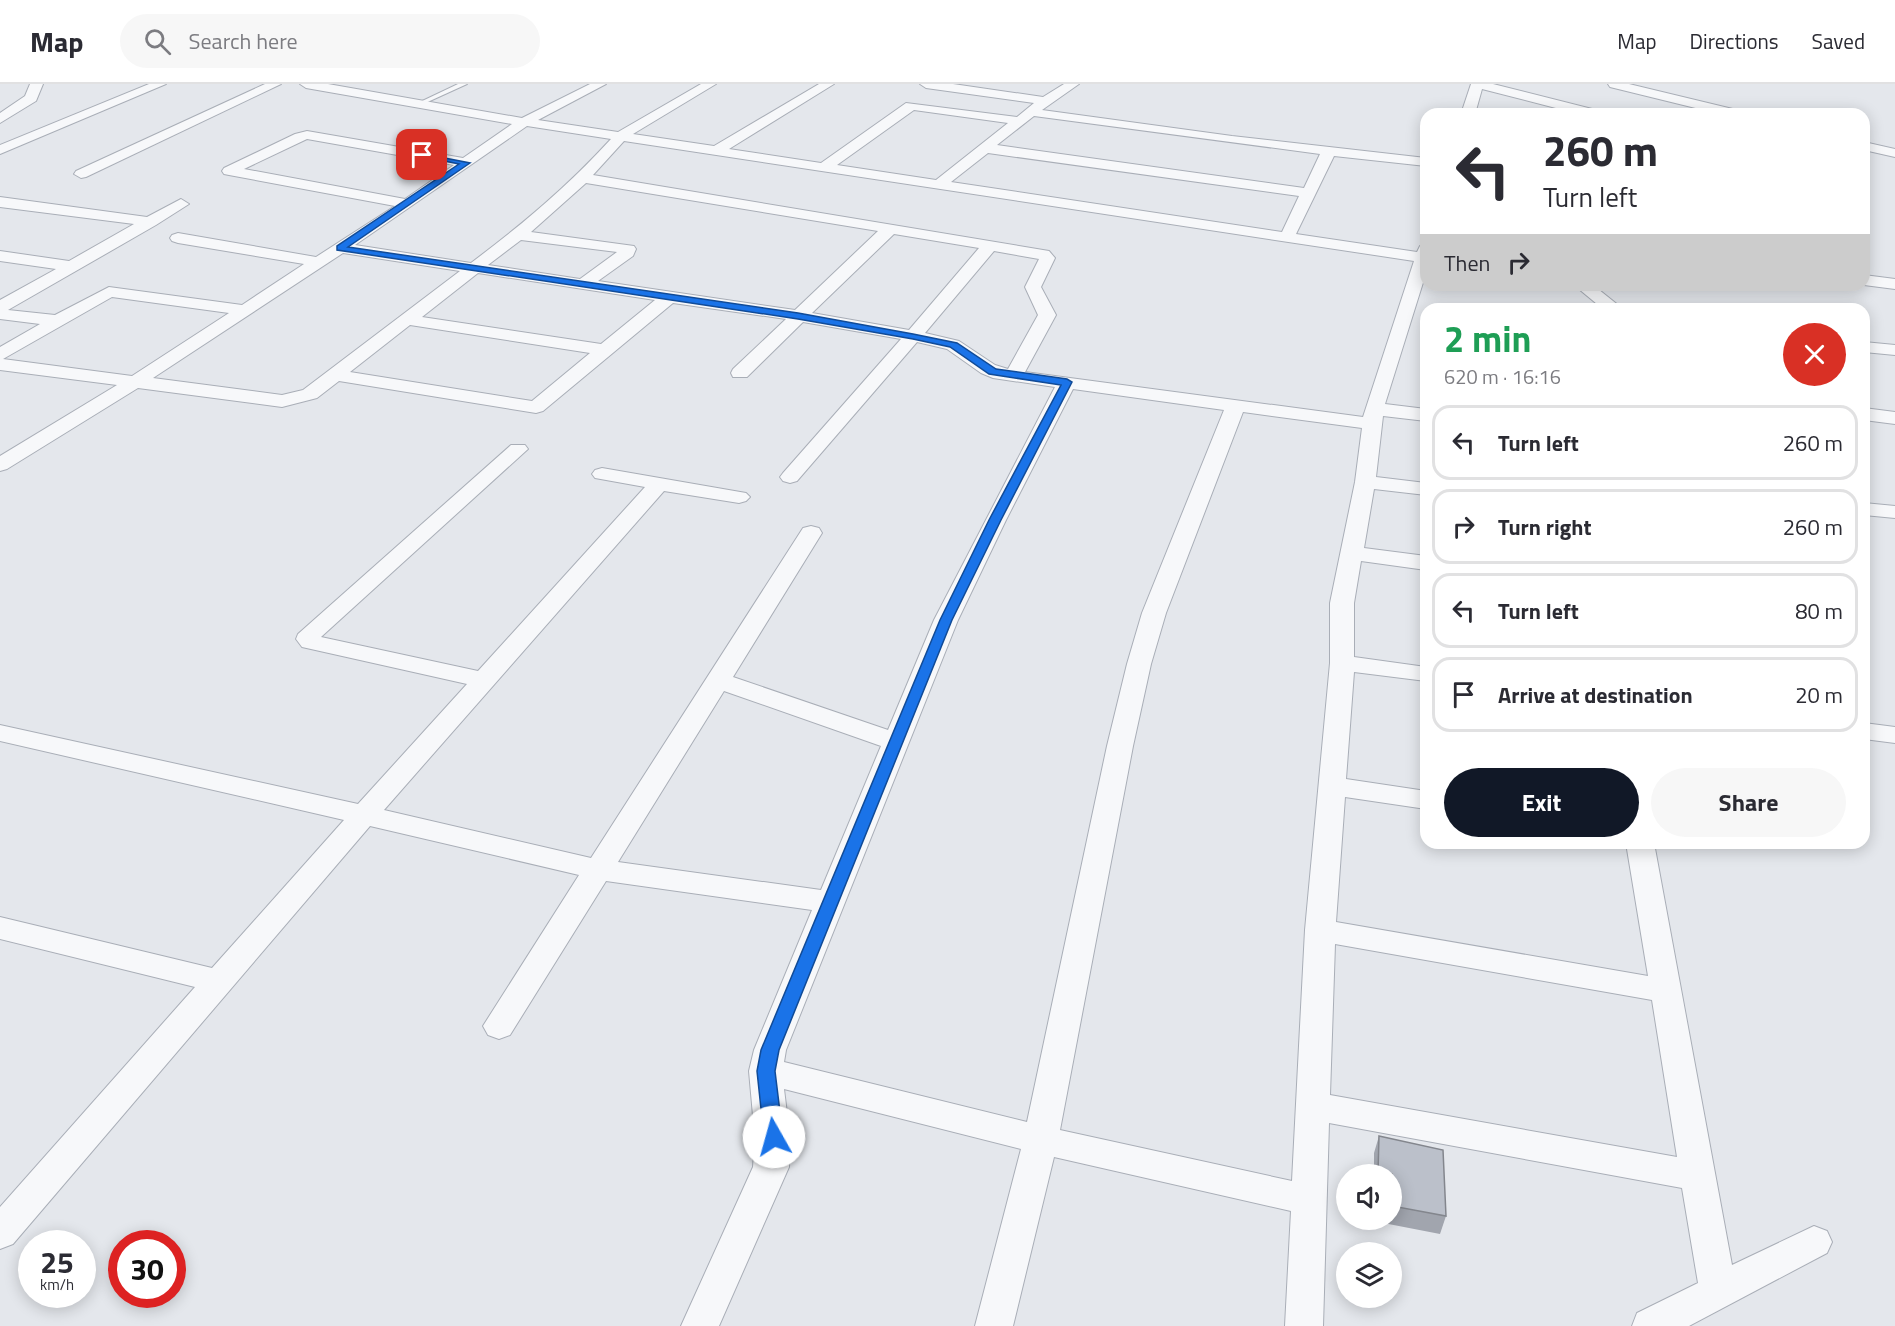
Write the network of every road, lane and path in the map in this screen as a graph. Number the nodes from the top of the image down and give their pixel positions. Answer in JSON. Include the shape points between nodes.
{"nodes":[{"id":1,"x":37,"y":84,"type":"edge"},
{"id":2,"x":160,"y":84,"type":"edge"},
{"id":3,"x":275,"y":84,"type":"edge"},
{"id":4,"x":306,"y":84,"type":"edge"},
{"id":5,"x":464,"y":84,"type":"edge"},
{"id":6,"x":600,"y":84,"type":"edge"},
{"id":7,"x":710,"y":84,"type":"edge"},
{"id":8,"x":828,"y":84,"type":"edge"},
{"id":9,"x":927,"y":84,"type":"edge"},
{"id":10,"x":1072,"y":84,"type":"edge"},
{"id":11,"x":1477,"y":84,"type":"edge"},
{"id":12,"x":1614,"y":84,"type":"edge"},
{"id":13,"x":1045,"y":101,"type":"junction"},
{"id":14,"x":419,"y":104,"type":"junction"},
{"id":15,"x":1470,"y":108,"type":"edge"},
{"id":16,"x":1571,"y":108,"type":"edge"},
{"id":17,"x":1712,"y":108,"type":"edge"},
{"id":18,"x":1030,"y":112,"type":"junction"},
{"id":19,"x":0,"y":120,"type":"edge"},
{"id":20,"x":1019,"y":121,"type":"junction"},
{"id":21,"x":524,"y":122,"type":"junction"},
{"id":22,"x":621,"y":136,"type":"junction"},
{"id":23,"x":0,"y":140,"type":"edge"},
{"id":24,"x":20,"y":142,"type":"junction"},
{"id":25,"x":1870,"y":147,"type":"edge"},
{"id":26,"x":986,"y":148,"type":"junction"},
{"id":27,"x":0,"y":150,"type":"edge"},
{"id":28,"x":716,"y":151,"type":"junction"},
{"id":29,"x":1329,"y":151,"type":"junction"},
{"id":30,"x":1895,"y":153,"type":"edge"},
{"id":31,"x":1420,"y":161,"type":"edge"},
{"id":32,"x":466,"y":163,"type":"junction"},
{"id":33,"x":823,"y":168,"type":"junction"},
{"id":34,"x":81,"y":174,"type":"dead end"},
{"id":35,"x":583,"y":178,"type":"junction"},
{"id":36,"x":940,"y":184,"type":"junction"},
{"id":37,"x":1307,"y":193,"type":"junction"},
{"id":38,"x":0,"y":202,"type":"edge"},
{"id":39,"x":181,"y":204,"type":"dead end"},
{"id":40,"x":408,"y":204,"type":"junction"},
{"id":41,"x":151,"y":222,"type":"junction"},
{"id":42,"x":890,"y":229,"type":"junction"},
{"id":43,"x":518,"y":236,"type":"junction"},
{"id":44,"x":1287,"y":237,"type":"junction"},
{"id":45,"x":178,"y":238,"type":"dead end"},
{"id":46,"x":990,"y":245,"type":"junction"},
{"id":47,"x":340,"y":248,"type":"junction"},
{"id":48,"x":1420,"y":252,"type":"edge"},
{"id":49,"x":0,"y":256,"type":"edge"},
{"id":50,"x":319,"y":262,"type":"junction"},
{"id":51,"x":72,"y":266,"type":"junction"},
{"id":52,"x":475,"y":268,"type":"junction"},
{"id":53,"x":1420,"y":269,"type":"edge"},
{"id":54,"x":1870,"y":281,"type":"edge"},
{"id":55,"x":583,"y":284,"type":"junction"},
{"id":56,"x":1895,"y":284,"type":"edge"},
{"id":57,"x":1590,"y":291,"type":"edge"},
{"id":58,"x":669,"y":297,"type":"junction"},
{"id":59,"x":1606,"y":303,"type":"edge"},
{"id":60,"x":0,"y":307,"type":"edge"},
{"id":61,"x":244,"y":310,"type":"junction"},
{"id":62,"x":0,"y":314,"type":"edge"},
{"id":63,"x":798,"y":316,"type":"junction"},
{"id":64,"x":409,"y":320,"type":"junction"},
{"id":65,"x":58,"y":321,"type":"junction"},
{"id":66,"x":913,"y":336,"type":"junction"},
{"id":67,"x":1870,"y":347,"type":"edge"},
{"id":68,"x":605,"y":350,"type":"junction"},
{"id":69,"x":1895,"y":350,"type":"edge"},
{"id":70,"x":0,"y":354,"type":"edge"},
{"id":71,"x":0,"y":364,"type":"edge"},
{"id":72,"x":740,"y":372,"type":"dead end"},
{"id":73,"x":335,"y":375,"type":"junction"},
{"id":74,"x":1014,"y":375,"type":"junction"},
{"id":75,"x":1067,"y":382,"type":"junction"},
{"id":76,"x":133,"y":383,"type":"junction"},
{"id":77,"x":1236,"y":405,"type":"junction"},
{"id":78,"x":1420,"y":415,"type":"edge"},
{"id":79,"x":1870,"y":415,"type":"edge"},
{"id":80,"x":1373,"y":416,"type":"junction"},
{"id":81,"x":1895,"y":418,"type":"edge"},
{"id":82,"x":518,"y":449,"type":"dead end"},
{"id":83,"x":0,"y":465,"type":"edge"},
{"id":84,"x":602,"y":474,"type":"dead end"},
{"id":85,"x":789,"y":477,"type":"dead end"},
{"id":86,"x":1365,"y":482,"type":"junction"},
{"id":87,"x":659,"y":484,"type":"junction"},
{"id":88,"x":1420,"y":488,"type":"edge"},
{"id":89,"x":739,"y":497,"type":"dead end"},
{"id":90,"x":1870,"y":510,"type":"edge"},
{"id":91,"x":1895,"y":512,"type":"edge"},
{"id":92,"x":811,"y":533,"type":"dead end"},
{"id":93,"x":1351,"y":553,"type":"junction"},
{"id":94,"x":1420,"y":562,"type":"edge"},
{"id":95,"x":1341,"y":663,"type":"junction"},
{"id":96,"x":1420,"y":673,"type":"edge"},
{"id":97,"x":484,"y":680,"type":"junction"},
{"id":98,"x":717,"y":680,"type":"junction"},
{"id":99,"x":1870,"y":732,"type":"edge"},
{"id":100,"x":0,"y":733,"type":"edge"},
{"id":101,"x":1895,"y":735,"type":"edge"},
{"id":102,"x":895,"y":742,"type":"junction"},
{"id":103,"x":1333,"y":786,"type":"junction"},
{"id":104,"x":1420,"y":799,"type":"edge"},
{"id":105,"x":364,"y":815,"type":"junction"},
{"id":106,"x":1642,"y":849,"type":"edge"},
{"id":107,"x":596,"y":868,"type":"junction"},
{"id":108,"x":830,"y":902,"type":"junction"},
{"id":109,"x":0,"y":928,"type":"edge"},
{"id":110,"x":1320,"y":930,"type":"junction"},
{"id":111,"x":218,"y":981,"type":"junction"},
{"id":112,"x":1666,"y":990,"type":"junction"},
{"id":113,"x":499,"y":1026,"type":"dead end"},
{"id":114,"x":766,"y":1071,"type":"junction"},
{"id":115,"x":1313,"y":1106,"type":"junction"},
{"id":116,"x":1041,"y":1140,"type":"junction"},
{"id":117,"x":1698,"y":1176,"type":"junction"},
{"id":118,"x":1310,"y":1200,"type":"junction"},
{"id":119,"x":6,"y":1217,"type":"edge"},
{"id":120,"x":1814,"y":1242,"type":"dead end"},
{"id":121,"x":1718,"y":1292,"type":"junction"},
{"id":122,"x":700,"y":1326,"type":"edge"},
{"id":123,"x":994,"y":1326,"type":"edge"},
{"id":124,"x":1304,"y":1326,"type":"edge"},
{"id":125,"x":1651,"y":1326,"type":"edge"}],
"edges":[{"from":1,"to":19,"type":"street","via":[[27,102]]},
{"from":2,"to":24,"type":"street"},
{"from":3,"to":34,"type":"street"},
{"from":4,"to":14,"type":"street"},
{"from":5,"to":14,"type":"lane"},
{"from":6,"to":21,"type":"street"},
{"from":7,"to":22,"type":"street"},
{"from":8,"to":28,"type":"street"},
{"from":9,"to":13,"type":"street"},
{"from":10,"to":13,"type":"street"},
{"from":11,"to":15,"type":"street"},
{"from":11,"to":16,"type":"street"},
{"from":12,"to":17,"type":"street"},
{"from":13,"to":18,"type":"street"},
{"from":14,"to":21,"type":"street"},
{"from":18,"to":20,"type":"street"},
{"from":18,"to":29,"type":"street"},
{"from":20,"to":26,"type":"street"},
{"from":20,"to":33,"type":"street","via":[[911,106]]},
{"from":21,"to":22,"type":"street"},
{"from":21,"to":32,"type":"street"},
{"from":22,"to":28,"type":"street"},
{"from":22,"to":35,"type":"street"},
{"from":23,"to":24,"type":"street"},
{"from":24,"to":27,"type":"street"},
{"from":25,"to":30,"type":"street"},
{"from":26,"to":36,"type":"street"},
{"from":26,"to":37,"type":"street"},
{"from":28,"to":33,"type":"street"},
{"from":29,"to":31,"type":"street"},
{"from":29,"to":37,"type":"street"},
{"from":32,"to":40,"type":"street"},
{"from":32,"to":40,"type":"street","via":[[308,135],[229,171]]},
{"from":33,"to":36,"type":"street"},
{"from":35,"to":42,"type":"street"},
{"from":35,"to":43,"type":"street"},
{"from":36,"to":44,"type":"street"},
{"from":37,"to":44,"type":"street"},
{"from":38,"to":41,"type":"street"},
{"from":39,"to":41,"type":"street"},
{"from":40,"to":47,"type":"street"},
{"from":41,"to":51,"type":"street"},
{"from":42,"to":46,"type":"street"},
{"from":42,"to":63,"type":"street"},
{"from":43,"to":52,"type":"street"},
{"from":43,"to":55,"type":"street","via":[[628,249]]},
{"from":44,"to":48,"type":"street"},
{"from":45,"to":50,"type":"street"},
{"from":46,"to":66,"type":"street"},
{"from":46,"to":74,"type":"street","via":[[1043,254],[1047,258],[1033,287],[1047,315]]},
{"from":47,"to":50,"type":"street"},
{"from":47,"to":52,"type":"street"},
{"from":49,"to":51,"type":"street"},
{"from":50,"to":61,"type":"street"},
{"from":51,"to":60,"type":"street"},
{"from":52,"to":55,"type":"street"},
{"from":52,"to":64,"type":"street"},
{"from":53,"to":80,"type":"street"},
{"from":54,"to":56,"type":"street"},
{"from":55,"to":58,"type":"street"},
{"from":57,"to":59,"type":"street"},
{"from":58,"to":63,"type":"street"},
{"from":58,"to":68,"type":"street"},
{"from":61,"to":65,"type":"street","via":[[109,292]]},
{"from":61,"to":76,"type":"street"},
{"from":62,"to":65,"type":"street"},
{"from":63,"to":66,"type":"street"},
{"from":63,"to":72,"type":"street"},
{"from":64,"to":68,"type":"street"},
{"from":64,"to":73,"type":"street"},
{"from":65,"to":70,"type":"street"},
{"from":66,"to":74,"type":"street","via":[[953,345],[988,369]]},
{"from":66,"to":85,"type":"street"},
{"from":67,"to":69,"type":"street"},
{"from":68,"to":73,"type":"street","via":[[536,407]]},
{"from":71,"to":76,"type":"street"},
{"from":73,"to":76,"type":"street","via":[[310,394],[282,401]]},
{"from":74,"to":75,"type":"street"},
{"from":75,"to":77,"type":"street"},
{"from":75,"to":102,"type":"street","via":[[951,610]]},
{"from":76,"to":83,"type":"street"},
{"from":77,"to":80,"type":"street"},
{"from":77,"to":116,"type":"street","via":[[1154,613],[1139,664]]},
{"from":78,"to":80,"type":"street"},
{"from":79,"to":81,"type":"street"},
{"from":80,"to":86,"type":"street"},
{"from":82,"to":97,"type":"street","via":[[308,639]]},
{"from":84,"to":87,"type":"street"},
{"from":86,"to":88,"type":"street"},
{"from":86,"to":93,"type":"street"},
{"from":87,"to":89,"type":"street"},
{"from":87,"to":97,"type":"street"},
{"from":90,"to":91,"type":"street"},
{"from":92,"to":98,"type":"street"},
{"from":93,"to":94,"type":"street"},
{"from":93,"to":95,"type":"street","via":[[1342,603]]},
{"from":95,"to":96,"type":"street"},
{"from":95,"to":103,"type":"street"},
{"from":97,"to":105,"type":"street"},
{"from":98,"to":102,"type":"street"},
{"from":98,"to":107,"type":"street"},
{"from":99,"to":101,"type":"street"},
{"from":100,"to":105,"type":"street"},
{"from":102,"to":108,"type":"street"},
{"from":103,"to":104,"type":"street"},
{"from":103,"to":110,"type":"street"},
{"from":105,"to":107,"type":"street"},
{"from":105,"to":111,"type":"street"},
{"from":106,"to":112,"type":"street"},
{"from":107,"to":108,"type":"street"},
{"from":107,"to":113,"type":"street"},
{"from":108,"to":114,"type":"street","via":[[770,1050]]},
{"from":109,"to":111,"type":"street"},
{"from":110,"to":112,"type":"street"},
{"from":110,"to":115,"type":"street"},
{"from":111,"to":119,"type":"street"},
{"from":112,"to":117,"type":"street"},
{"from":114,"to":116,"type":"street"},
{"from":114,"to":122,"type":"street","via":[[774,1137],[771,1167]]},
{"from":115,"to":117,"type":"street"},
{"from":115,"to":118,"type":"street"},
{"from":116,"to":118,"type":"street"},
{"from":116,"to":123,"type":"street"},
{"from":117,"to":121,"type":"street"},
{"from":118,"to":124,"type":"street"},
{"from":120,"to":121,"type":"street"},
{"from":121,"to":125,"type":"street"}]}
